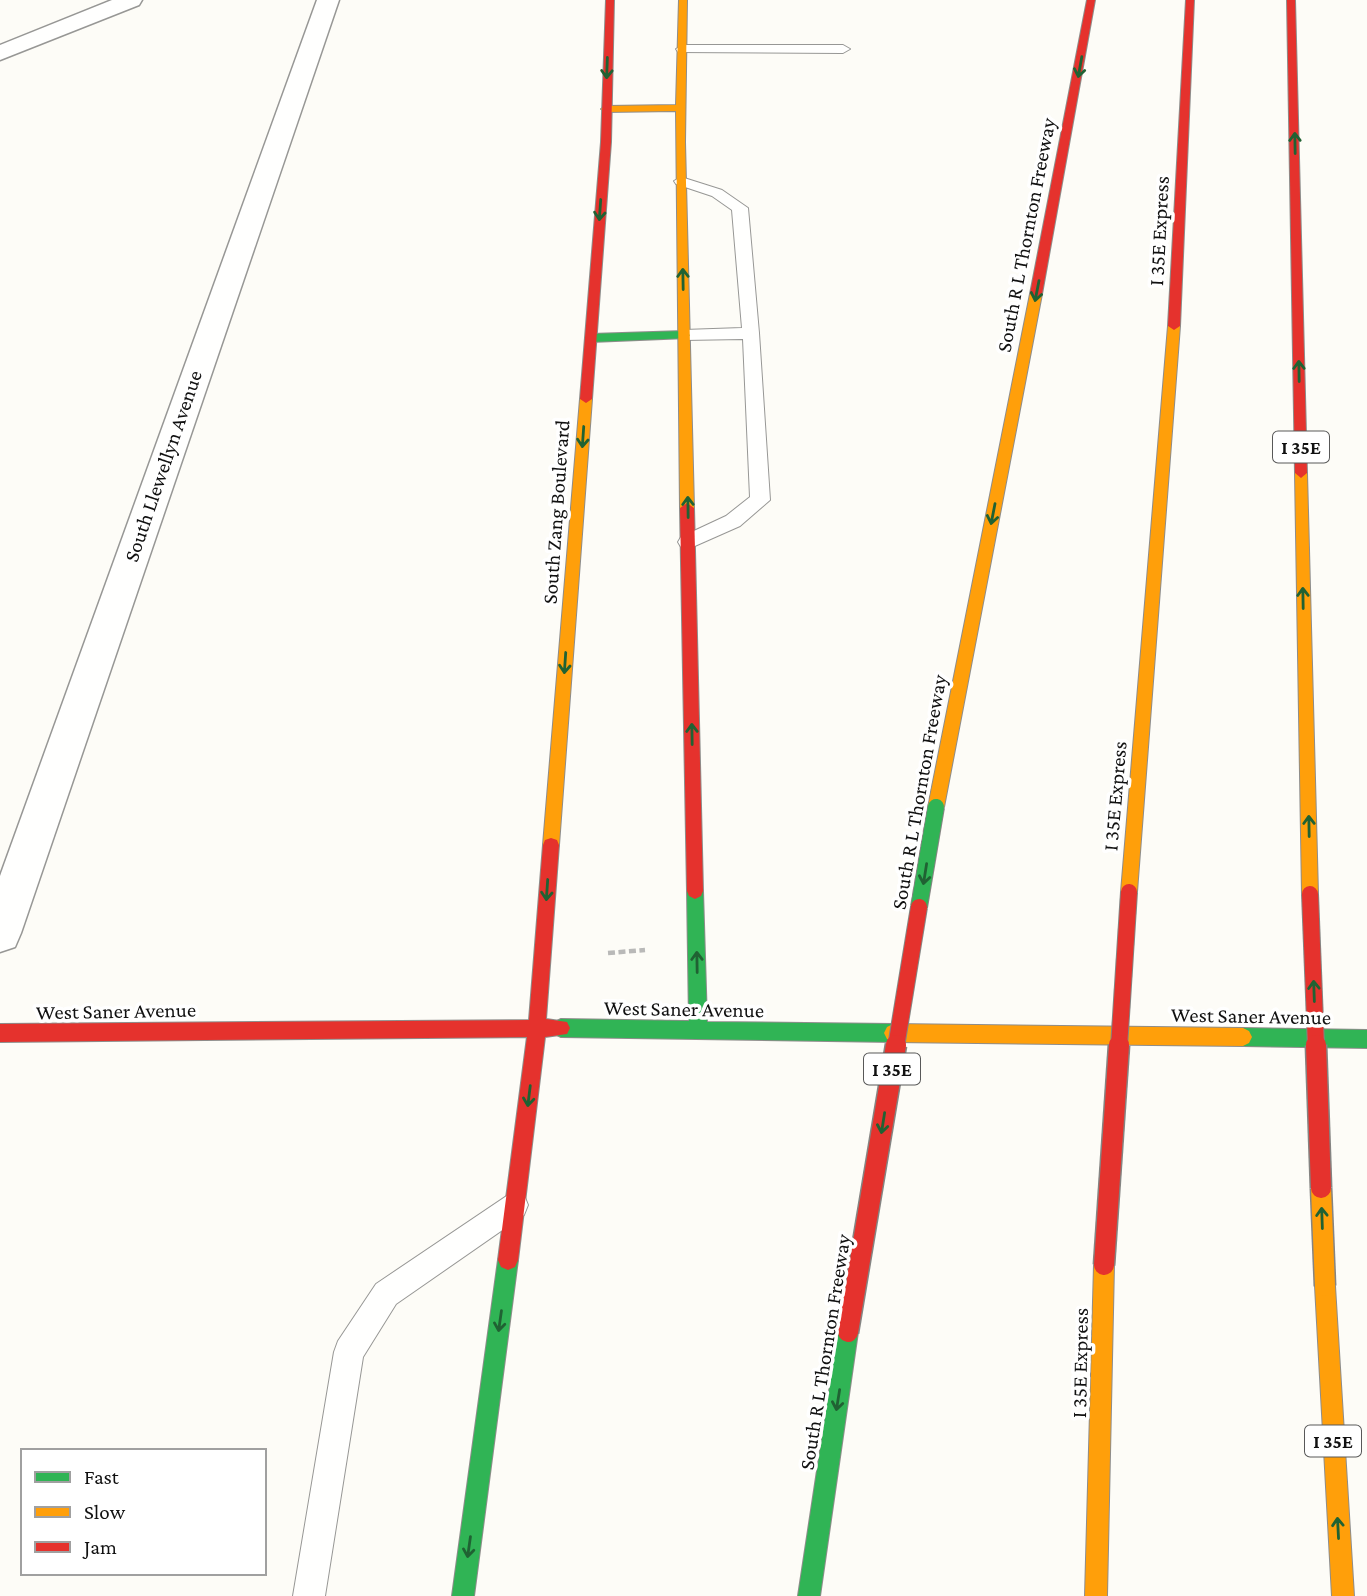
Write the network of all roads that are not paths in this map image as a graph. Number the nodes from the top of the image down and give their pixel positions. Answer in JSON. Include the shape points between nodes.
{"nodes":[{"id":1,"x":131,"y":0,"type":"edge"},
{"id":2,"x":328,"y":0,"type":"edge"},
{"id":3,"x":610,"y":0,"type":"edge"},
{"id":4,"x":683,"y":0,"type":"edge"},
{"id":5,"x":1091,"y":0,"type":"edge"},
{"id":6,"x":1190,"y":0,"type":"edge"},
{"id":7,"x":1291,"y":0,"type":"edge"},
{"id":8,"x":683,"y":48,"type":"junction"},
{"id":9,"x":843,"y":49,"type":"dead end"},
{"id":10,"x":0,"y":52,"type":"edge"},
{"id":11,"x":606,"y":108,"type":"junction"},
{"id":12,"x":682,"y":108,"type":"junction"},
{"id":13,"x":681,"y":181,"type":"junction"},
{"id":14,"x":751,"y":332,"type":"junction"},
{"id":15,"x":684,"y":335,"type":"junction"},
{"id":16,"x":591,"y":338,"type":"junction"},
{"id":17,"x":688,"y":542,"type":"junction"},
{"id":18,"x":0,"y":933,"type":"edge"},
{"id":19,"x":537,"y":1028,"type":"junction"},
{"id":20,"x":698,"y":1030,"type":"junction"},
{"id":21,"x":0,"y":1033,"type":"edge"},
{"id":22,"x":1367,"y":1039,"type":"edge"},
{"id":23,"x":516,"y":1203,"type":"junction"},
{"id":24,"x":309,"y":1596,"type":"edge"},
{"id":25,"x":463,"y":1596,"type":"edge"},
{"id":26,"x":809,"y":1596,"type":"edge"},
{"id":27,"x":1096,"y":1596,"type":"edge"},
{"id":28,"x":1343,"y":1596,"type":"edge"}],
"edges":[{"from":1,"to":10,"type":"street"},
{"from":2,"to":18,"type":"street","name":"South Llewellyn Avenue"},
{"from":3,"to":11,"type":"main road","name":"South Zang Boulevard","one_way":true},
{"from":4,"to":8,"type":"main road"},
{"from":5,"to":26,"type":"main road","name":"South R L Thornton Freeway","number":"I 35E","one_way":true,"bridge":true,"via":[[936,807]]},
{"from":6,"to":27,"type":"main road","name":"I 35E Express","bridge":true,"via":[[1175,309],[1104,1265]]},
{"from":28,"to":7,"type":"main road","number":"I 35E","one_way":true,"bridge":true,"via":[[1310,894]]},
{"from":8,"to":9,"type":"lane"},
{"from":8,"to":12,"type":"main road"},
{"from":11,"to":12,"type":"main road"},
{"from":11,"to":16,"type":"main road","name":"South Zang Boulevard","one_way":true},
{"from":12,"to":13,"type":"main road"},
{"from":13,"to":14,"type":"lane","via":[[717,193],[740,208]]},
{"from":15,"to":13,"type":"main road","one_way":true},
{"from":14,"to":15,"type":"lane"},
{"from":14,"to":17,"type":"lane","via":[[760,500],[733,521]]},
{"from":15,"to":16,"type":"main road"},
{"from":17,"to":15,"type":"main road","one_way":true},
{"from":16,"to":19,"type":"main road","name":"South Zang Boulevard","one_way":true},
{"from":20,"to":17,"type":"main road","one_way":true},
{"from":19,"to":20,"type":"main road","name":"West Saner Avenue"},
{"from":19,"to":21,"type":"main road","name":"West Saner Avenue"},
{"from":19,"to":23,"type":"main road","one_way":true},
{"from":20,"to":22,"type":"main road","name":"West Saner Avenue"},
{"from":23,"to":24,"type":"lane","via":[[386,1294],[349,1352]]},
{"from":23,"to":25,"type":"main road","one_way":true}]}
